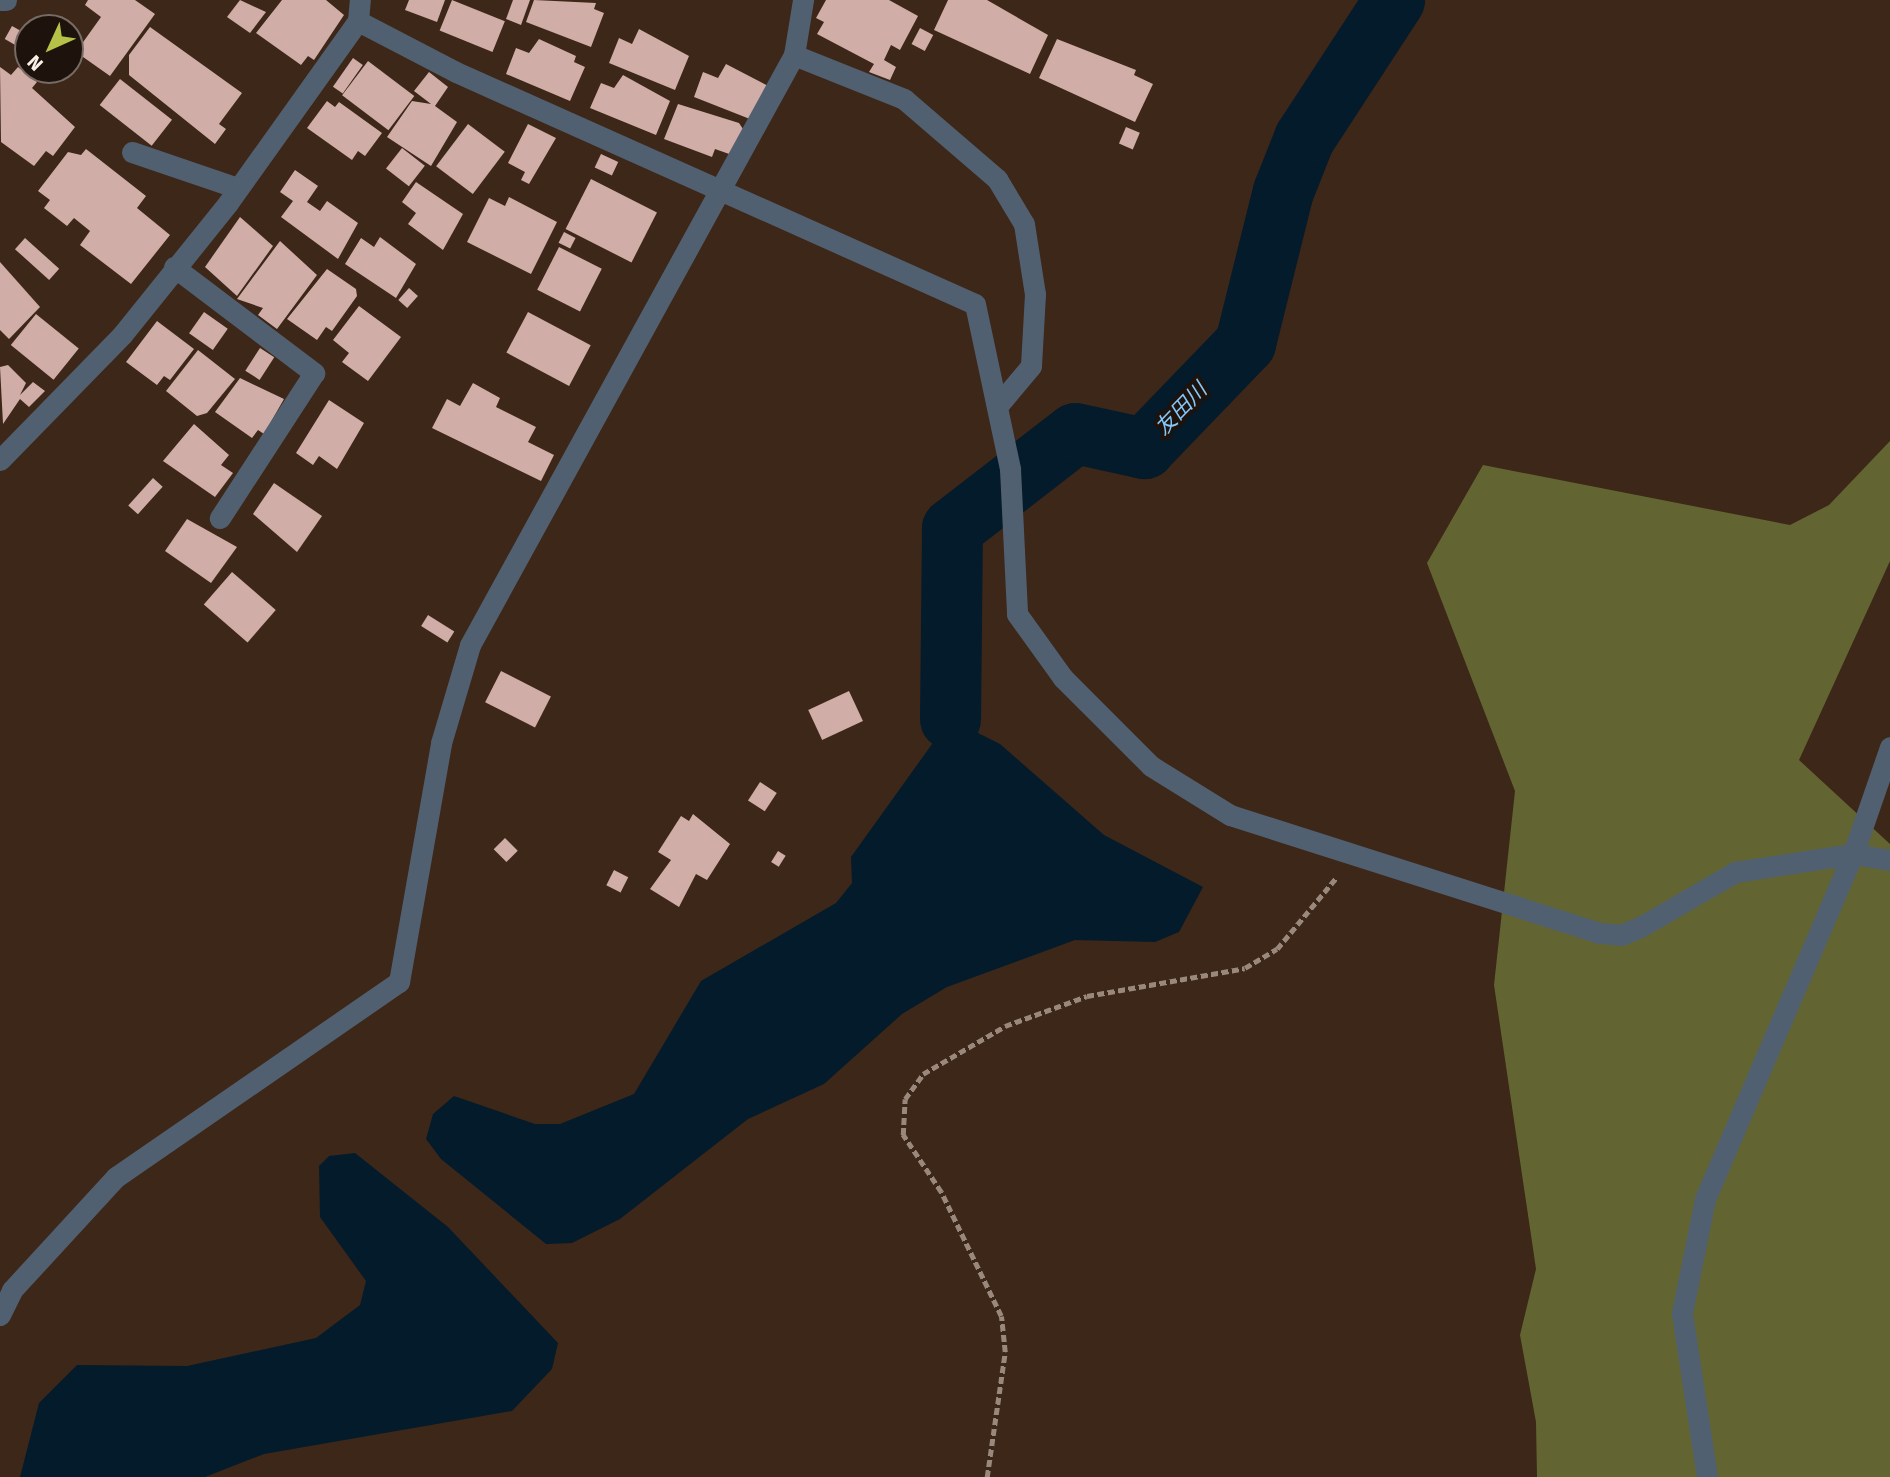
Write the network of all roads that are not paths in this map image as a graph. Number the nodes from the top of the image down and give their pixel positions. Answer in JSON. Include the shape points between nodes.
{"nodes":[{"id":1,"x":1,"y":0,"type":"edge"},
{"id":2,"x":6,"y":0,"type":"edge"},
{"id":3,"x":803,"y":0,"type":"edge"},
{"id":4,"x":359,"y":11,"type":"edge"},
{"id":5,"x":794,"y":55,"type":"junction"},
{"id":6,"x":132,"y":152,"type":"dead end"},
{"id":7,"x":238,"y":188,"type":"junction"},
{"id":8,"x":720,"y":189,"type":"junction"},
{"id":9,"x":174,"y":267,"type":"junction"},
{"id":10,"x":1000,"y":403,"type":"junction"},
{"id":11,"x":0,"y":460,"type":"edge"},
{"id":12,"x":220,"y":518,"type":"dead end"},
{"id":13,"x":1890,"y":747,"type":"edge"},
{"id":14,"x":1853,"y":854,"type":"junction"},
{"id":15,"x":1890,"y":860,"type":"edge"},
{"id":16,"x":0,"y":1315,"type":"edge"},
{"id":17,"x":1707,"y":1477,"type":"edge"}],
"edges":[{"from":1,"to":2,"type":"street"},
{"from":3,"to":5,"type":"street"},
{"from":4,"to":7,"type":"street"},
{"from":4,"to":8,"type":"street"},
{"from":5,"to":8,"type":"street"},
{"from":5,"to":10,"type":"street","via":[[904,99],[997,179],[1011,201],[1024,224],[1035,294],[1031,366]]},
{"from":6,"to":7,"type":"street"},
{"from":7,"to":9,"type":"street"},
{"from":8,"to":10,"type":"street","via":[[975,304]]},
{"from":8,"to":16,"type":"street","via":[[470,645],[441,743],[399,982],[116,1177],[12,1290]]},
{"from":9,"to":11,"type":"street","via":[[122,335]]},
{"from":9,"to":12,"type":"street","via":[[314,373]]},
{"from":10,"to":14,"type":"street","via":[[1010,469],[1017,614],[1063,678],[1162,773],[1230,815],[1567,926],[1621,934],[1735,872]]},
{"from":13,"to":14,"type":"street"},
{"from":14,"to":15,"type":"street"},
{"from":14,"to":17,"type":"street","via":[[1705,1199],[1682,1313]]}]}
